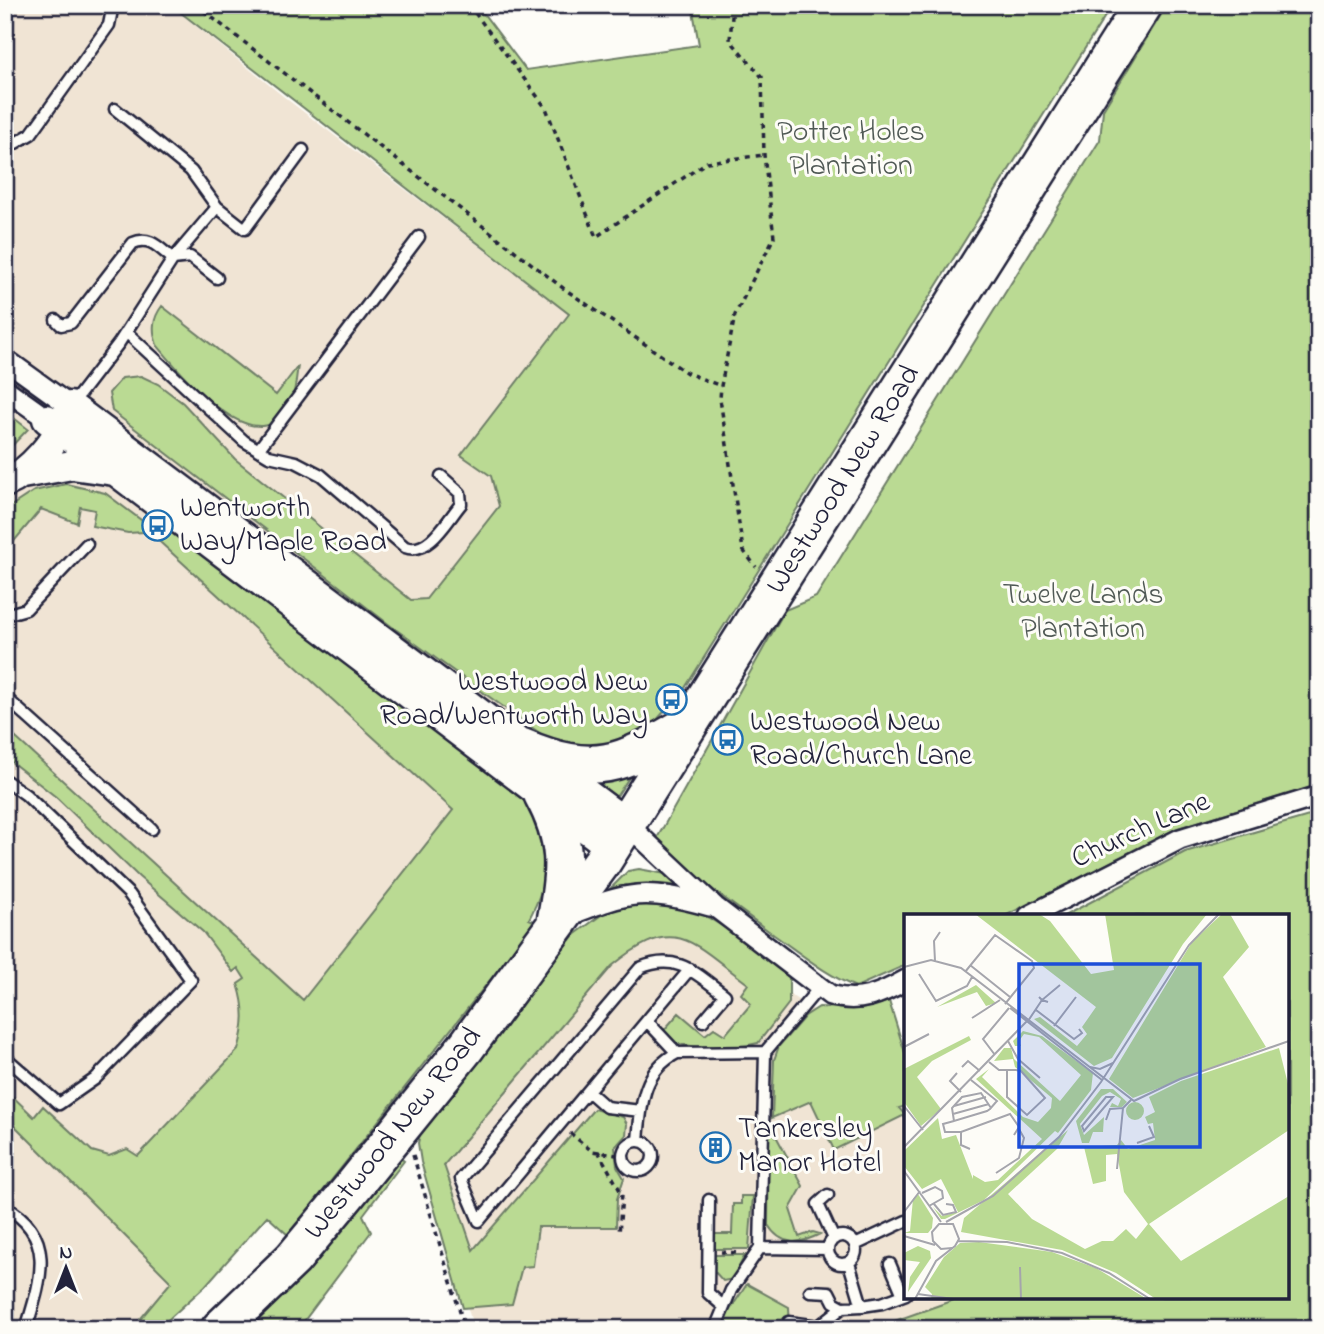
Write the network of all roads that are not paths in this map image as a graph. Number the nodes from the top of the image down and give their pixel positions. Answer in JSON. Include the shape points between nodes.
{"nodes":[{"id":1,"x":113,"y":5,"type":"edge"},
{"id":2,"x":1136,"y":5,"type":"edge"},
{"id":3,"x":1143,"y":5,"type":"edge"},
{"id":4,"x":1119,"y":39,"type":"junction"},
{"id":5,"x":114,"y":109,"type":"dead end"},
{"id":6,"x":5,"y":149,"type":"edge"},
{"id":7,"x":303,"y":150,"type":"dead end"},
{"id":8,"x":217,"y":207,"type":"junction"},
{"id":9,"x":419,"y":237,"type":"dead end"},
{"id":10,"x":173,"y":259,"type":"junction"},
{"id":11,"x":217,"y":278,"type":"dead end"},
{"id":12,"x":56,"y":320,"type":"dead end"},
{"id":13,"x":126,"y":332,"type":"junction"},
{"id":14,"x":5,"y":359,"type":"edge"},
{"id":15,"x":5,"y":389,"type":"edge"},
{"id":16,"x":59,"y":419,"type":"junction"},
{"id":17,"x":258,"y":450,"type":"junction"},
{"id":18,"x":120,"y":473,"type":"junction"},
{"id":19,"x":11,"y":474,"type":"edge"},
{"id":20,"x":441,"y":476,"type":"dead end"},
{"id":21,"x":87,"y":544,"type":"dead end"},
{"id":22,"x":5,"y":615,"type":"edge"},
{"id":23,"x":5,"y":697,"type":"edge"},
{"id":24,"x":692,"y":723,"type":"junction"},
{"id":25,"x":521,"y":747,"type":"junction"},
{"id":26,"x":5,"y":780,"type":"edge"},
{"id":27,"x":543,"y":795,"type":"junction"},
{"id":28,"x":1319,"y":796,"type":"edge"},
{"id":29,"x":152,"y":829,"type":"dead end"},
{"id":30,"x":620,"y":836,"type":"junction"},
{"id":31,"x":715,"y":907,"type":"junction"},
{"id":32,"x":1033,"y":914,"type":"edge"},
{"id":33,"x":559,"y":923,"type":"junction"},
{"id":34,"x":690,"y":970,"type":"junction"},
{"id":35,"x":904,"y":981,"type":"edge"},
{"id":36,"x":818,"y":989,"type":"junction"},
{"id":37,"x":647,"y":1021,"type":"junction"},
{"id":38,"x":703,"y":1021,"type":"dead end"},
{"id":39,"x":765,"y":1052,"type":"junction"},
{"id":40,"x":677,"y":1053,"type":"junction"},
{"id":41,"x":5,"y":1057,"type":"edge"},
{"id":42,"x":588,"y":1091,"type":"junction"},
{"id":43,"x":640,"y":1111,"type":"junction"},
{"id":44,"x":638,"y":1141,"type":"junction"},
{"id":45,"x":828,"y":1195,"type":"dead end"},
{"id":46,"x":709,"y":1200,"type":"dead end"},
{"id":47,"x":5,"y":1207,"type":"edge"},
{"id":48,"x":904,"y":1223,"type":"edge"},
{"id":49,"x":834,"y":1238,"type":"junction"},
{"id":50,"x":855,"y":1245,"type":"junction"},
{"id":51,"x":828,"y":1249,"type":"junction"},
{"id":52,"x":758,"y":1250,"type":"junction"},
{"id":53,"x":849,"y":1263,"type":"junction"},
{"id":54,"x":890,"y":1264,"type":"dead end"},
{"id":55,"x":810,"y":1292,"type":"dead end"},
{"id":56,"x":904,"y":1292,"type":"edge"},
{"id":57,"x":904,"y":1294,"type":"edge"},
{"id":58,"x":723,"y":1306,"type":"junction"},
{"id":59,"x":862,"y":1306,"type":"junction"},
{"id":60,"x":843,"y":1307,"type":"junction"},
{"id":61,"x":789,"y":1322,"type":"dead end"},
{"id":62,"x":26,"y":1329,"type":"edge"},
{"id":63,"x":220,"y":1329,"type":"edge"},
{"id":64,"x":715,"y":1329,"type":"edge"}],
"edges":[{"from":1,"to":6,"type":"lane","via":[[110,25],[31,134]]},
{"from":2,"to":4,"type":"highway","name":"Westwood New Road"},
{"from":3,"to":4,"type":"highway","name":"Westwood New Road"},
{"from":4,"to":24,"type":"highway","name":"Westwood New Road"},
{"from":5,"to":8,"type":"lane","via":[[191,171]]},
{"from":7,"to":8,"type":"lane","via":[[244,229]]},
{"from":8,"to":10,"type":"lane"},
{"from":9,"to":17,"type":"lane"},
{"from":10,"to":11,"type":"lane","via":[[190,257]]},
{"from":10,"to":12,"type":"lane","via":[[151,242],[133,243],[71,323]]},
{"from":10,"to":13,"type":"lane"},
{"from":13,"to":16,"type":"lane"},
{"from":13,"to":17,"type":"lane"},
{"from":14,"to":16,"type":"street"},
{"from":15,"to":16,"type":"street"},
{"from":16,"to":18,"type":"street"},
{"from":16,"to":19,"type":"street"},
{"from":16,"to":25,"type":"street"},
{"from":17,"to":20,"type":"lane","via":[[309,467],[411,549],[427,544],[461,504],[460,493]]},
{"from":18,"to":19,"type":"street","via":[[72,465]]},
{"from":18,"to":27,"type":"street"},
{"from":21,"to":22,"type":"lane","via":[[26,609]]},
{"from":23,"to":29,"type":"lane"},
{"from":24,"to":25,"type":"highway","via":[[633,756],[593,766],[555,761]]},
{"from":24,"to":30,"type":"highway","name":"Westwood New Road"},
{"from":25,"to":30,"type":"street"},
{"from":26,"to":41,"type":"lane","via":[[129,894],[191,980],[95,1079],[59,1104]]},
{"from":27,"to":30,"type":"street"},
{"from":27,"to":33,"type":"highway","via":[[563,844]]},
{"from":28,"to":32,"type":"street","name":"Church Lane","via":[[1180,839]]},
{"from":30,"to":31,"type":"street"},
{"from":30,"to":33,"type":"highway","name":"Westwood New Road"},
{"from":31,"to":33,"type":"street","via":[[676,895],[644,893],[604,901]]},
{"from":31,"to":36,"type":"street"},
{"from":33,"to":63,"type":"highway","name":"Westwood New Road","via":[[293,1259]]},
{"from":34,"to":37,"type":"lane"},
{"from":34,"to":38,"type":"lane","via":[[725,995]]},
{"from":34,"to":42,"type":"lane","via":[[662,960],[640,968],[461,1179],[479,1221]]},
{"from":35,"to":36,"type":"street","via":[[853,1000]]},
{"from":36,"to":39,"type":"lane"},
{"from":37,"to":40,"type":"lane"},
{"from":37,"to":42,"type":"lane"},
{"from":39,"to":40,"type":"lane"},
{"from":39,"to":52,"type":"lane"},
{"from":40,"to":43,"type":"lane","via":[[665,1059],[647,1081]]},
{"from":42,"to":43,"type":"lane","via":[[606,1107]]},
{"from":43,"to":44,"type":"lane"},
{"from":44,"to":44,"type":"lane","via":[[629,1144],[623,1156],[631,1169],[640,1171],[649,1166],[653,1152]]},
{"from":45,"to":49,"type":"lane","via":[[818,1204]]},
{"from":46,"to":58,"type":"lane","via":[[708,1293]]},
{"from":47,"to":62,"type":"lane","via":[[26,1221],[42,1259],[40,1284]]},
{"from":48,"to":50,"type":"lane"},
{"from":49,"to":50,"type":"lane","via":[[844,1236]]},
{"from":49,"to":51,"type":"lane"},
{"from":50,"to":53,"type":"lane","via":[[856,1255]]},
{"from":51,"to":52,"type":"lane"},
{"from":51,"to":53,"type":"lane","via":[[834,1262]]},
{"from":52,"to":58,"type":"lane"},
{"from":53,"to":59,"type":"lane"},
{"from":54,"to":56,"type":"lane"},
{"from":55,"to":60,"type":"lane","via":[[829,1292],[834,1303]]},
{"from":57,"to":59,"type":"lane"},
{"from":58,"to":64,"type":"lane"},
{"from":59,"to":60,"type":"lane"},
{"from":60,"to":61,"type":"lane","via":[[819,1326]]}]}
